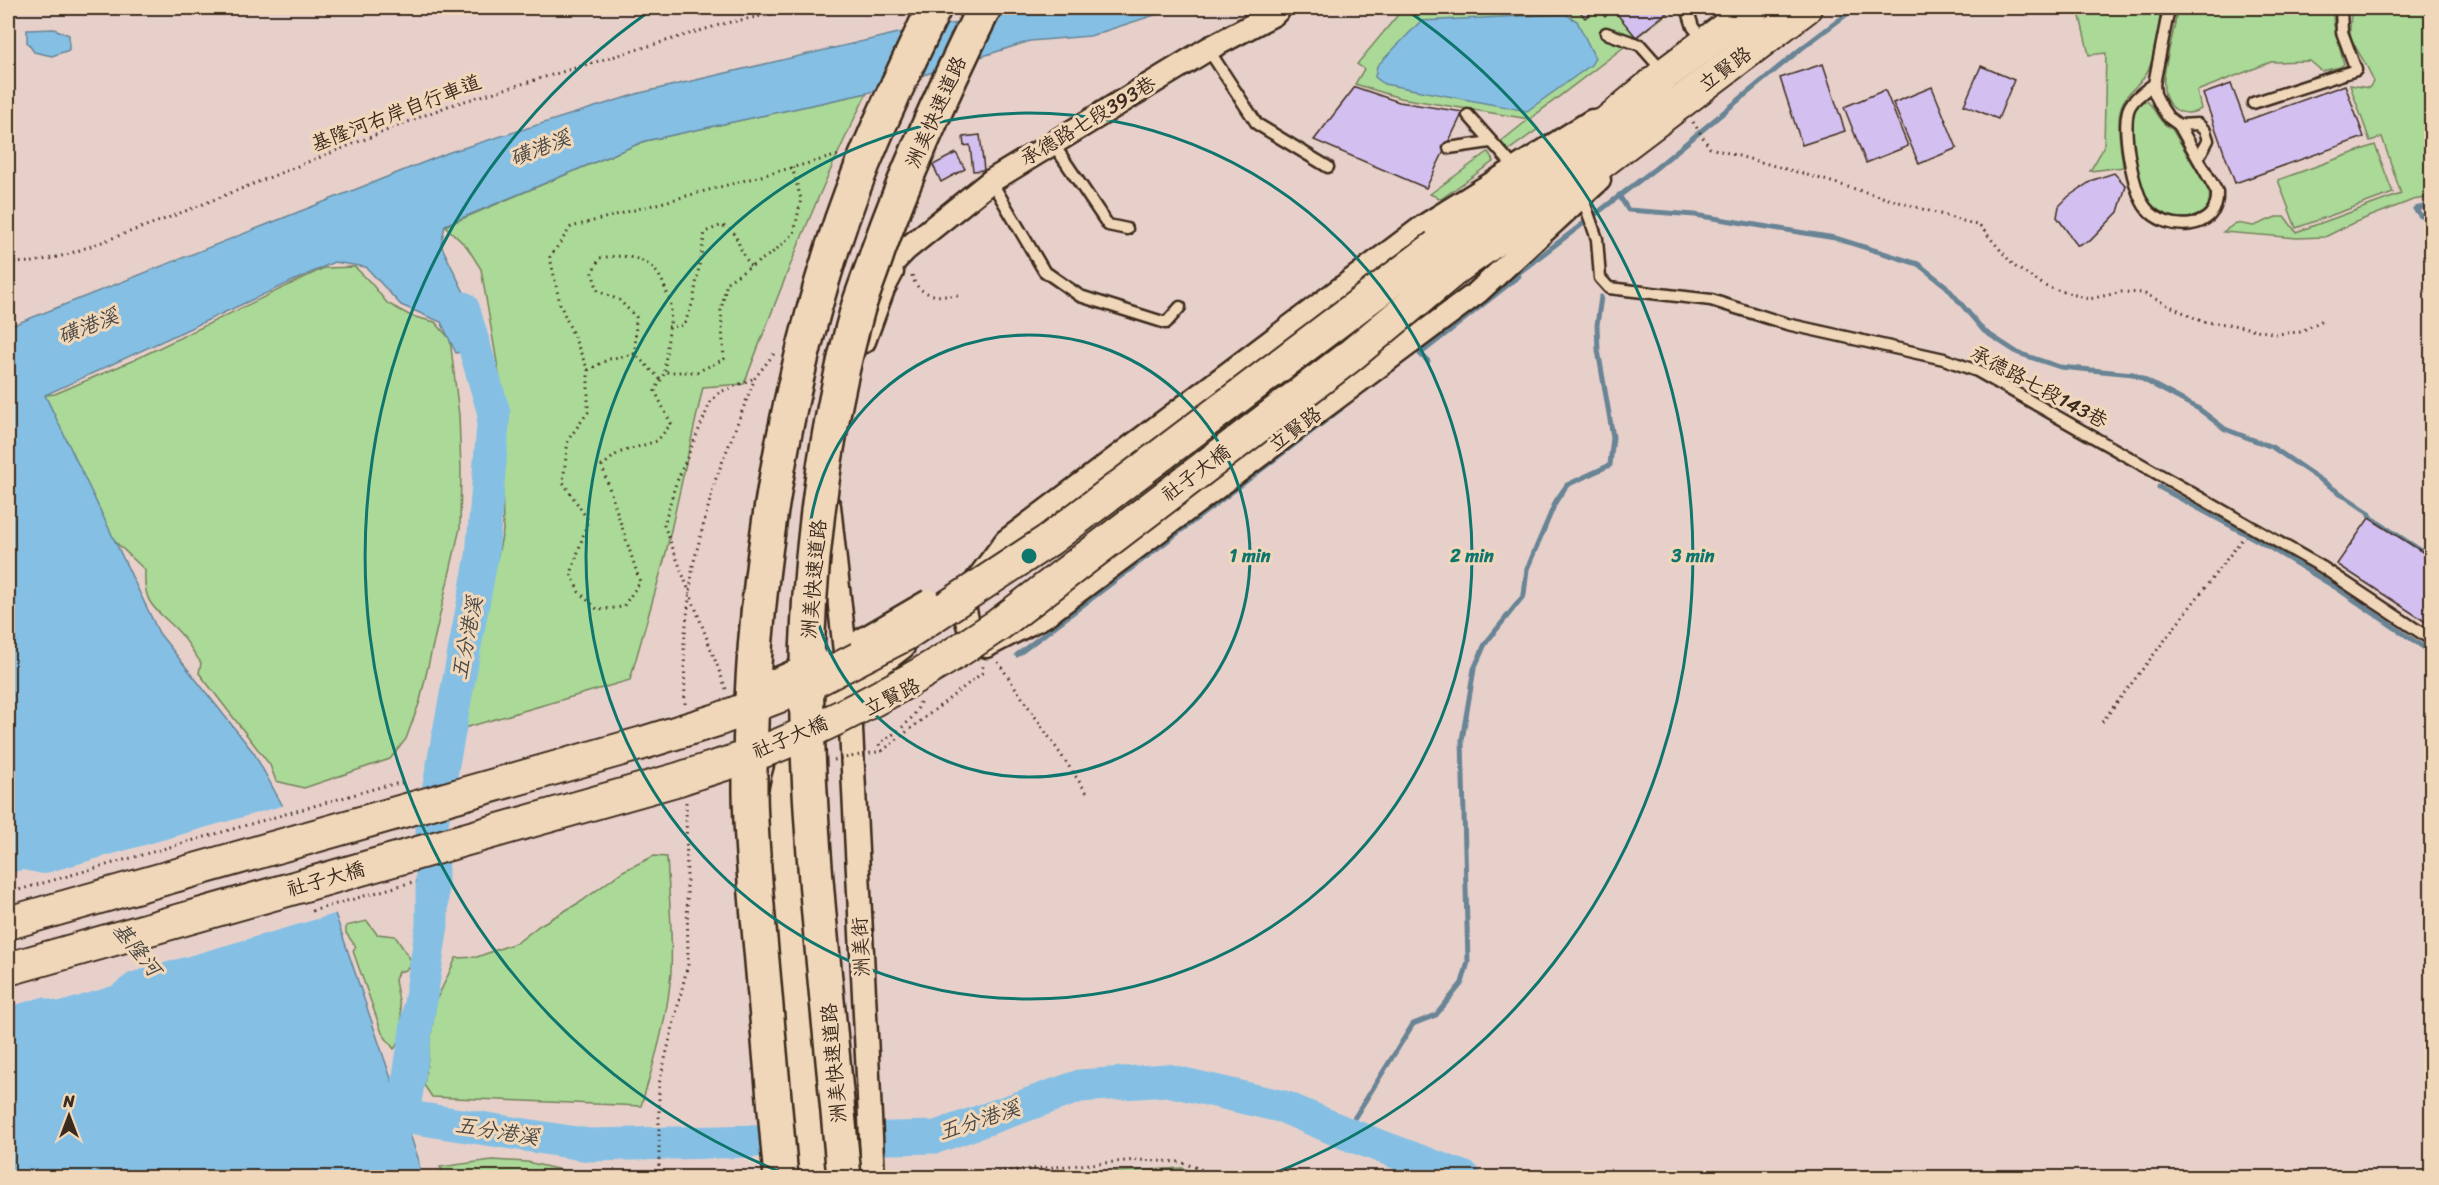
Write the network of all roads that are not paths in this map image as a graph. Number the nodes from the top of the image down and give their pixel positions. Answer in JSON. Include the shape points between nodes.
{"nodes":[{"id":1,"x":934,"y":8,"type":"edge"},
{"id":2,"x":984,"y":8,"type":"edge"},
{"id":3,"x":1280,"y":8,"type":"edge"},
{"id":4,"x":1687,"y":8,"type":"edge"},
{"id":5,"x":1753,"y":8,"type":"edge"},
{"id":6,"x":1805,"y":8,"type":"edge"},
{"id":7,"x":2169,"y":8,"type":"edge"},
{"id":8,"x":2341,"y":8,"type":"edge"},
{"id":9,"x":1606,"y":33,"type":"dead end"},
{"id":10,"x":1705,"y":44,"type":"junction"},
{"id":11,"x":1208,"y":49,"type":"junction"},
{"id":12,"x":1665,"y":74,"type":"junction"},
{"id":13,"x":2154,"y":84,"type":"junction"},
{"id":14,"x":2253,"y":103,"type":"dead end"},
{"id":15,"x":1468,"y":115,"type":"dead end"},
{"id":16,"x":1635,"y":116,"type":"junction"},
{"id":17,"x":2179,"y":125,"type":"junction"},
{"id":18,"x":1052,"y":142,"type":"junction"},
{"id":19,"x":1490,"y":142,"type":"junction"},
{"id":20,"x":1449,"y":148,"type":"dead end"},
{"id":21,"x":2198,"y":158,"type":"junction"},
{"id":22,"x":1328,"y":167,"type":"dead end"},
{"id":23,"x":1516,"y":178,"type":"junction"},
{"id":24,"x":991,"y":181,"type":"junction"},
{"id":25,"x":1582,"y":196,"type":"junction"},
{"id":26,"x":1127,"y":229,"type":"dead end"},
{"id":27,"x":1440,"y":250,"type":"junction"},
{"id":28,"x":1180,"y":307,"type":"dead end"},
{"id":29,"x":1350,"y":356,"type":"junction"},
{"id":30,"x":963,"y":600,"type":"junction"},
{"id":31,"x":2432,"y":640,"type":"edge"},
{"id":32,"x":985,"y":655,"type":"junction"},
{"id":33,"x":849,"y":702,"type":"junction"},
{"id":34,"x":8,"y":908,"type":"edge"},
{"id":35,"x":8,"y":923,"type":"edge"},
{"id":36,"x":8,"y":969,"type":"edge"},
{"id":37,"x":8,"y":984,"type":"edge"},
{"id":38,"x":863,"y":1173,"type":"edge"},
{"id":39,"x":781,"y":1178,"type":"edge"},
{"id":40,"x":813,"y":1178,"type":"edge"}],
"edges":[{"from":1,"to":39,"type":"highway","bridge":true,"via":[[876,130],[833,244],[809,327],[780,458],[764,556],[752,681],[750,794]]},
{"from":2,"to":38,"type":"highway","name":"洲美快速道路","bridge":true,"via":[[900,189],[859,306],[834,409],[809,614],[807,719],[813,833]]},
{"from":3,"to":11,"type":"street","name":"承德路七段393巷"},
{"from":4,"to":10,"type":"lane","via":[[1692,27]]},
{"from":5,"to":10,"type":"street","name":"立賢路"},
{"from":6,"to":16,"type":"street","name":"立賢路","via":[[1678,105]]},
{"from":7,"to":13,"type":"lane"},
{"from":8,"to":14,"type":"lane","via":[[2342,32],[2356,70]]},
{"from":9,"to":12,"type":"lane","via":[[1640,45]]},
{"from":10,"to":12,"type":"street","name":"立賢路"},
{"from":11,"to":18,"type":"street","name":"承德路七段393巷"},
{"from":11,"to":22,"type":"lane","via":[[1257,124]]},
{"from":12,"to":16,"type":"street","name":"立賢路"},
{"from":13,"to":17,"type":"lane","via":[[2162,108]]},
{"from":13,"to":21,"type":"lane","via":[[2130,107],[2127,122],[2127,147],[2145,207],[2177,225],[2190,225],[2211,215],[2218,205],[2217,192]]},
{"from":15,"to":19,"type":"lane"},
{"from":16,"to":23,"type":"street","name":"立賢路"},
{"from":16,"to":25,"type":"street","name":"立賢路","via":[[1614,166]]},
{"from":16,"to":27,"type":"street","name":"立賢路","via":[[1562,192]]},
{"from":17,"to":21,"type":"lane"},
{"from":17,"to":21,"type":"lane","via":[[2198,124],[2205,131],[2208,140]]},
{"from":18,"to":24,"type":"street","name":"承德路七段393巷"},
{"from":18,"to":26,"type":"lane","via":[[1108,225]]},
{"from":19,"to":20,"type":"lane"},
{"from":19,"to":23,"type":"lane"},
{"from":23,"to":27,"type":"street","name":"立賢路"},
{"from":23,"to":30,"type":"street","name":"立賢路","via":[[1424,226],[1006,541]]},
{"from":24,"to":28,"type":"lane","via":[[1044,271],[1080,296],[1166,323]]},
{"from":24,"to":33,"type":"street","name":"承德路七段393巷","via":[[905,250],[883,289],[852,383],[831,529]]},
{"from":25,"to":31,"type":"lane","name":"承德路七段143巷","via":[[1597,239],[1600,278],[1609,288],[1711,300],[1786,324],[1977,370],[2322,567]]},
{"from":25,"to":32,"type":"street","name":"立賢路","via":[[1478,292],[1046,615]]},
{"from":27,"to":29,"type":"street","name":"社子大橋","bridge":true},
{"from":27,"to":34,"type":"street","bridge":true,"via":[[972,576],[844,649],[733,698],[676,718]]},
{"from":27,"to":35,"type":"street","name":"社子大橋","bridge":true,"via":[[1049,540],[906,634],[802,687],[643,743]]},
{"from":29,"to":36,"type":"street","name":"社子大橋","bridge":true,"via":[[998,625],[885,694],[786,742],[679,779]]},
{"from":29,"to":37,"type":"street","bridge":true,"via":[[1250,449],[1005,636],[892,707],[790,755],[682,792]]},
{"from":30,"to":32,"type":"street","via":[[968,625]]},
{"from":30,"to":33,"type":"street","name":"立賢路"},
{"from":32,"to":33,"type":"street","name":"立賢路"},
{"from":33,"to":38,"type":"street","name":"洲美街","via":[[868,1099]]},
{"from":33,"to":40,"type":"highway","via":[[808,761],[793,802],[789,828],[787,863]]}]}
